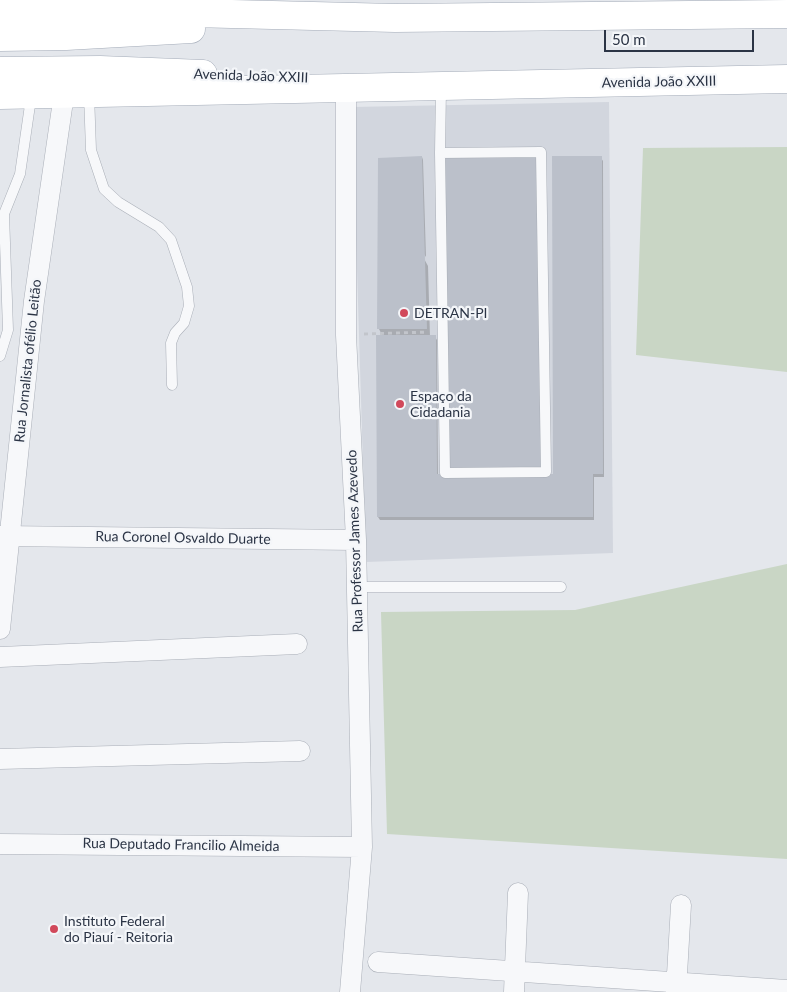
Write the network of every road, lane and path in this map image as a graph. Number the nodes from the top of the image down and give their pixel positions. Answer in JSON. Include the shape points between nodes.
{"nodes":[{"id":1,"x":658,"y":8,"type":"edge"},
{"id":2,"x":0,"y":14,"type":"edge"},
{"id":3,"x":787,"y":14,"type":"edge"},
{"id":4,"x":394,"y":18,"type":"junction"},
{"id":5,"x":0,"y":37,"type":"edge"},
{"id":6,"x":0,"y":71,"type":"edge"},
{"id":7,"x":787,"y":80,"type":"edge"},
{"id":8,"x":501,"y":84,"type":"junction"},
{"id":9,"x":441,"y":86,"type":"junction"},
{"id":10,"x":346,"y":89,"type":"junction"},
{"id":11,"x":29,"y":94,"type":"junction"},
{"id":12,"x":77,"y":94,"type":"junction"},
{"id":13,"x":0,"y":95,"type":"edge"},
{"id":14,"x":440,"y":153,"type":"junction"},
{"id":15,"x":443,"y":332,"type":"junction"},
{"id":16,"x":346,"y":335,"type":"junction"},
{"id":17,"x":0,"y":356,"type":"edge"},
{"id":18,"x":172,"y":385,"type":"dead end"},
{"id":19,"x":5,"y":536,"type":"edge"},
{"id":20,"x":356,"y":540,"type":"junction"},
{"id":21,"x":357,"y":587,"type":"junction"},
{"id":22,"x":561,"y":587,"type":"dead end"},
{"id":23,"x":0,"y":629,"type":"edge"},
{"id":24,"x":297,"y":644,"type":"dead end"},
{"id":25,"x":0,"y":657,"type":"edge"},
{"id":26,"x":300,"y":751,"type":"dead end"},
{"id":27,"x":0,"y":759,"type":"edge"},
{"id":28,"x":0,"y":844,"type":"edge"},
{"id":29,"x":362,"y":847,"type":"junction"},
{"id":30,"x":518,"y":893,"type":"dead end"},
{"id":31,"x":681,"y":905,"type":"dead end"},
{"id":32,"x":378,"y":962,"type":"dead end"},
{"id":33,"x":515,"y":972,"type":"junction"},
{"id":34,"x":677,"y":987,"type":"edge"},
{"id":35,"x":787,"y":990,"type":"edge"},
{"id":36,"x":350,"y":992,"type":"edge"},
{"id":37,"x":514,"y":992,"type":"edge"}],
"edges":[{"from":1,"to":3,"type":"main road"},
{"from":1,"to":4,"type":"main road"},
{"from":2,"to":4,"type":"main road","via":[[150,12]]},
{"from":4,"to":5,"type":"main road"},
{"from":6,"to":8,"type":"main road","name":"Avenida João XXIII","via":[[100,70]]},
{"from":7,"to":8,"type":"main road","name":"Avenida João XXIII"},
{"from":8,"to":9,"type":"main road","name":"Avenida João XXIII"},
{"from":9,"to":10,"type":"main road","name":"Avenida João XXIII"},
{"from":9,"to":14,"type":"lane"},
{"from":10,"to":12,"type":"main road","name":"Avenida João XXIII"},
{"from":10,"to":16,"type":"street","name":"Rua Professor James Azevedo"},
{"from":11,"to":12,"type":"main road","name":"Avenida João XXIII"},
{"from":11,"to":13,"type":"main road","name":"Avenida João XXIII"},
{"from":11,"to":17,"type":"lane","via":[[20,174],[4,214],[8,330]]},
{"from":12,"to":18,"type":"lane","via":[[104,189],[118,202],[159,227],[171,240],[187,287],[189,306],[184,323],[171,343]]},
{"from":12,"to":19,"type":"street","name":"Rua Jornalista ofélio Leitão","via":[[34,301]]},
{"from":14,"to":15,"type":"lane"},
{"from":14,"to":15,"type":"lane","via":[[542,152],[546,472],[445,473]]},
{"from":15,"to":16,"type":"path"},
{"from":16,"to":20,"type":"street","name":"Rua Professor James Azevedo"},
{"from":19,"to":20,"type":"street","name":"Rua Coronel Osvaldo Duarte"},
{"from":19,"to":23,"type":"street","name":"Rua Jornalista ofélio Leitão"},
{"from":20,"to":21,"type":"street","name":"Rua Professor James Azevedo"},
{"from":21,"to":22,"type":"lane"},
{"from":21,"to":29,"type":"street","name":"Rua Professor James Azevedo"},
{"from":24,"to":25,"type":"street"},
{"from":26,"to":27,"type":"street"},
{"from":28,"to":29,"type":"street","name":"Rua Deputado Francilio Almeida"},
{"from":29,"to":36,"type":"street","name":"Rua Professor James Azevedo"},
{"from":30,"to":33,"type":"street"},
{"from":31,"to":34,"type":"street"},
{"from":32,"to":33,"type":"street"},
{"from":33,"to":34,"type":"street"},
{"from":33,"to":37,"type":"street"},
{"from":34,"to":35,"type":"street"}]}
